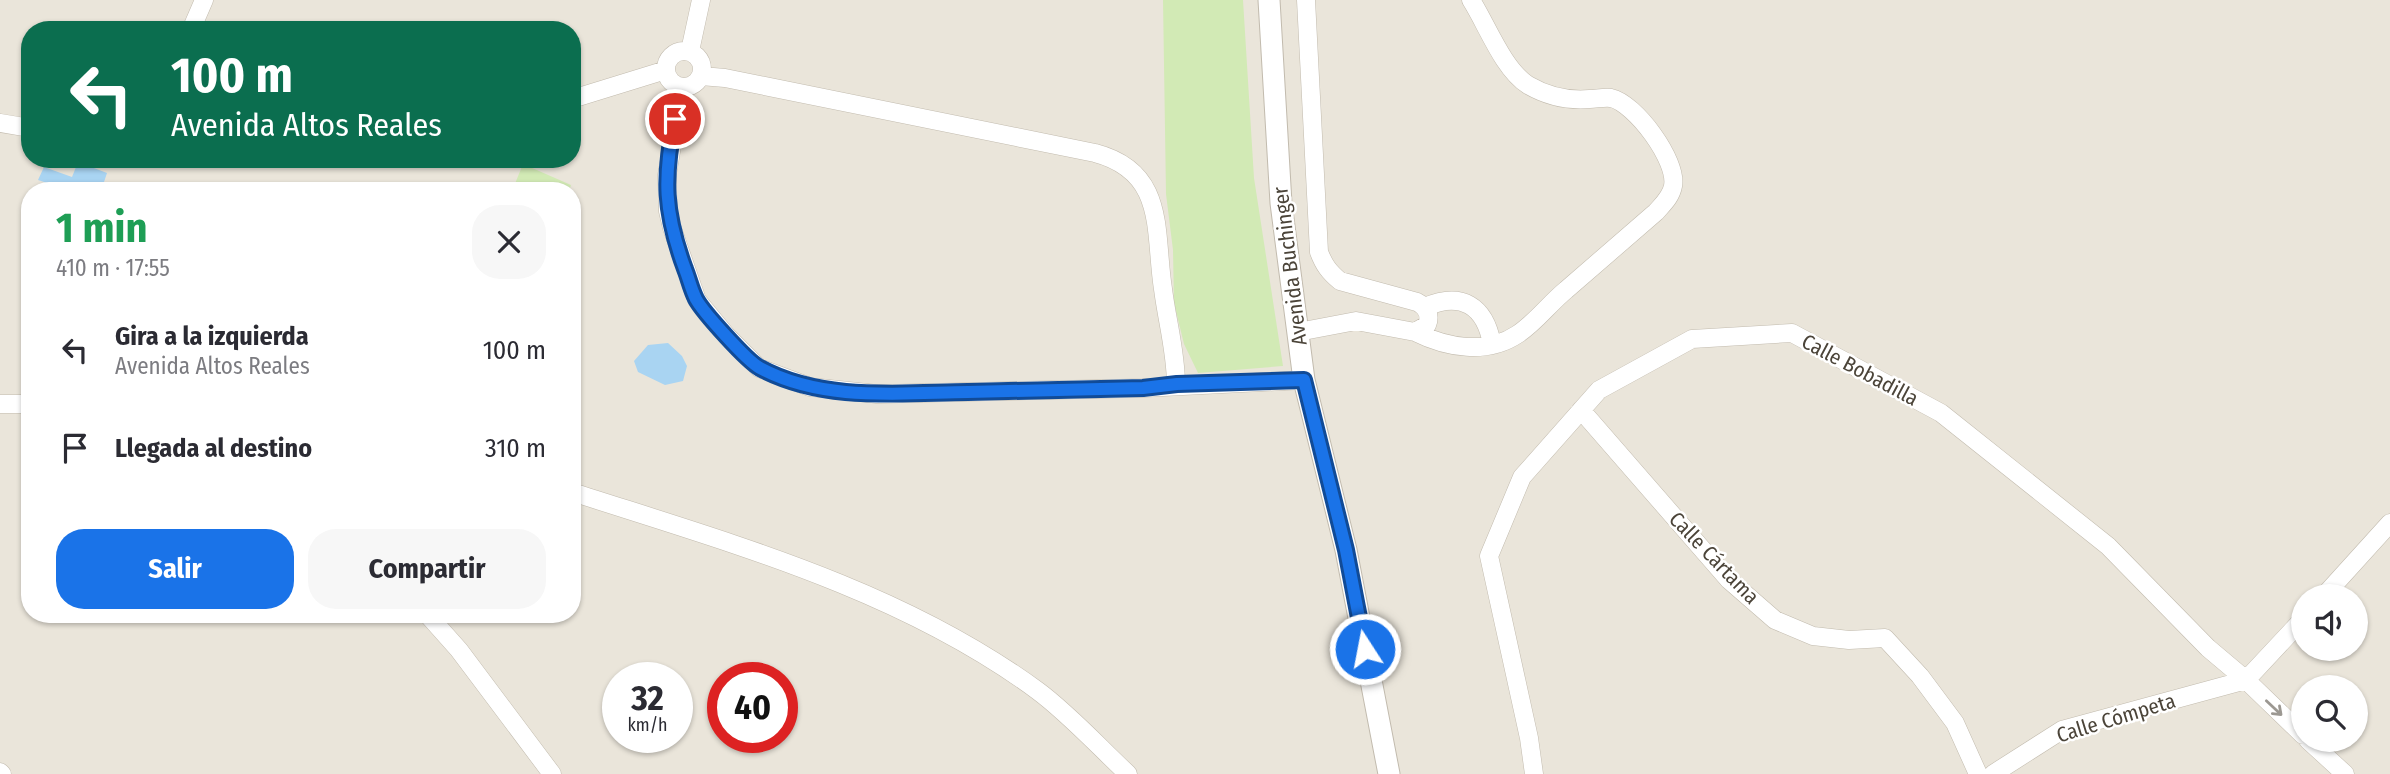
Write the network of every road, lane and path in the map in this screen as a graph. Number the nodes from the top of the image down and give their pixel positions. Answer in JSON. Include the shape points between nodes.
{"nodes":[{"id":1,"x":204,"y":0,"type":"edge"},
{"id":2,"x":701,"y":0,"type":"edge"},
{"id":3,"x":1269,"y":0,"type":"edge"},
{"id":4,"x":1306,"y":0,"type":"edge"},
{"id":5,"x":1471,"y":0,"type":"edge"},
{"id":6,"x":195,"y":21,"type":"edge"},
{"id":7,"x":690,"y":51,"type":"junction"},
{"id":8,"x":666,"y":70,"type":"junction"},
{"id":9,"x":701,"y":76,"type":"junction"},
{"id":10,"x":682,"y":87,"type":"junction"},
{"id":11,"x":581,"y":96,"type":"edge"},
{"id":12,"x":0,"y":122,"type":"edge"},
{"id":13,"x":21,"y":126,"type":"edge"},
{"id":14,"x":1425,"y":307,"type":"junction"},
{"id":15,"x":1298,"y":331,"type":"junction"},
{"id":16,"x":1415,"y":332,"type":"junction"},
{"id":17,"x":1492,"y":344,"type":"junction"},
{"id":18,"x":1304,"y":380,"type":"junction"},
{"id":19,"x":1177,"y":384,"type":"junction"},
{"id":20,"x":0,"y":404,"type":"edge"},
{"id":21,"x":21,"y":404,"type":"edge"},
{"id":22,"x":1581,"y":411,"type":"junction"},
{"id":23,"x":581,"y":495,"type":"edge"},
{"id":24,"x":2390,"y":523,"type":"edge"},
{"id":25,"x":2335,"y":584,"type":"edge"},
{"id":26,"x":435,"y":623,"type":"edge"},
{"id":27,"x":2291,"y":632,"type":"edge"},
{"id":28,"x":2246,"y":680,"type":"junction"},
{"id":29,"x":2291,"y":723,"type":"edge"},
{"id":30,"x":2321,"y":752,"type":"edge"},
{"id":31,"x":552,"y":774,"type":"edge"},
{"id":32,"x":1128,"y":774,"type":"edge"},
{"id":33,"x":1389,"y":774,"type":"edge"},
{"id":34,"x":1534,"y":774,"type":"edge"},
{"id":35,"x":1978,"y":774,"type":"edge"},
{"id":36,"x":1993,"y":774,"type":"edge"},
{"id":37,"x":2345,"y":774,"type":"edge"}],
"edges":[{"from":1,"to":6,"type":"street"},
{"from":2,"to":7,"type":"street"},
{"from":3,"to":15,"type":"street","name":"Avenida Buchinger","via":[[1281,203]]},
{"from":4,"to":14,"type":"street","via":[[1323,263],[1340,281]]},
{"from":5,"to":17,"type":"street","via":[[1500,51],[1526,84],[1565,99],[1609,97],[1635,111],[1672,169],[1674,184],[1656,212],[1534,321],[1510,339]]},
{"from":7,"to":8,"type":"street","via":[[673,55]]},
{"from":7,"to":9,"type":"street","via":[[702,64]]},
{"from":8,"to":10,"type":"street","via":[[671,81]]},
{"from":8,"to":11,"type":"street"},
{"from":9,"to":10,"type":"street","via":[[693,85]]},
{"from":9,"to":19,"type":"street","via":[[1111,157],[1141,182],[1152,201]]},
{"from":10,"to":19,"type":"street","via":[[667,175],[672,228],[697,300],[759,368],[810,387],[877,394]]},
{"from":12,"to":13,"type":"street"},
{"from":14,"to":16,"type":"street","via":[[1427,325]]},
{"from":14,"to":17,"type":"street","via":[[1449,299],[1478,310],[1489,325]]},
{"from":15,"to":16,"type":"street","via":[[1356,321]]},
{"from":15,"to":18,"type":"street","name":"Avenida Buchinger"},
{"from":16,"to":17,"type":"street","via":[[1463,348]]},
{"from":18,"to":19,"type":"street"},
{"from":18,"to":33,"type":"street","name":"Avenida Buchinger","via":[[1346,550]]},
{"from":20,"to":21,"type":"street"},
{"from":22,"to":28,"type":"street","name":"Calle Bobadilla","via":[[1599,390],[1692,339],[1792,333],[1941,413],[2108,546],[2208,648]]},
{"from":22,"to":34,"type":"street","name":"Calle Bobadilla","via":[[1522,477],[1489,556]]},
{"from":22,"to":35,"type":"street","name":"Calle Cártama","via":[[1729,580],[1775,621],[1813,636],[1885,638],[1955,723]]},
{"from":23,"to":32,"type":"street","via":[[792,563],[908,613],[1040,692]]},
{"from":24,"to":25,"type":"street"},
{"from":26,"to":31,"type":"street"},
{"from":27,"to":28,"type":"street"},
{"from":28,"to":29,"type":"street","name":"Calle Bobadilla","one_way":true},
{"from":28,"to":36,"type":"street","name":"Calle Cómpeta","via":[[2062,730]]},
{"from":30,"to":37,"type":"street"}]}
